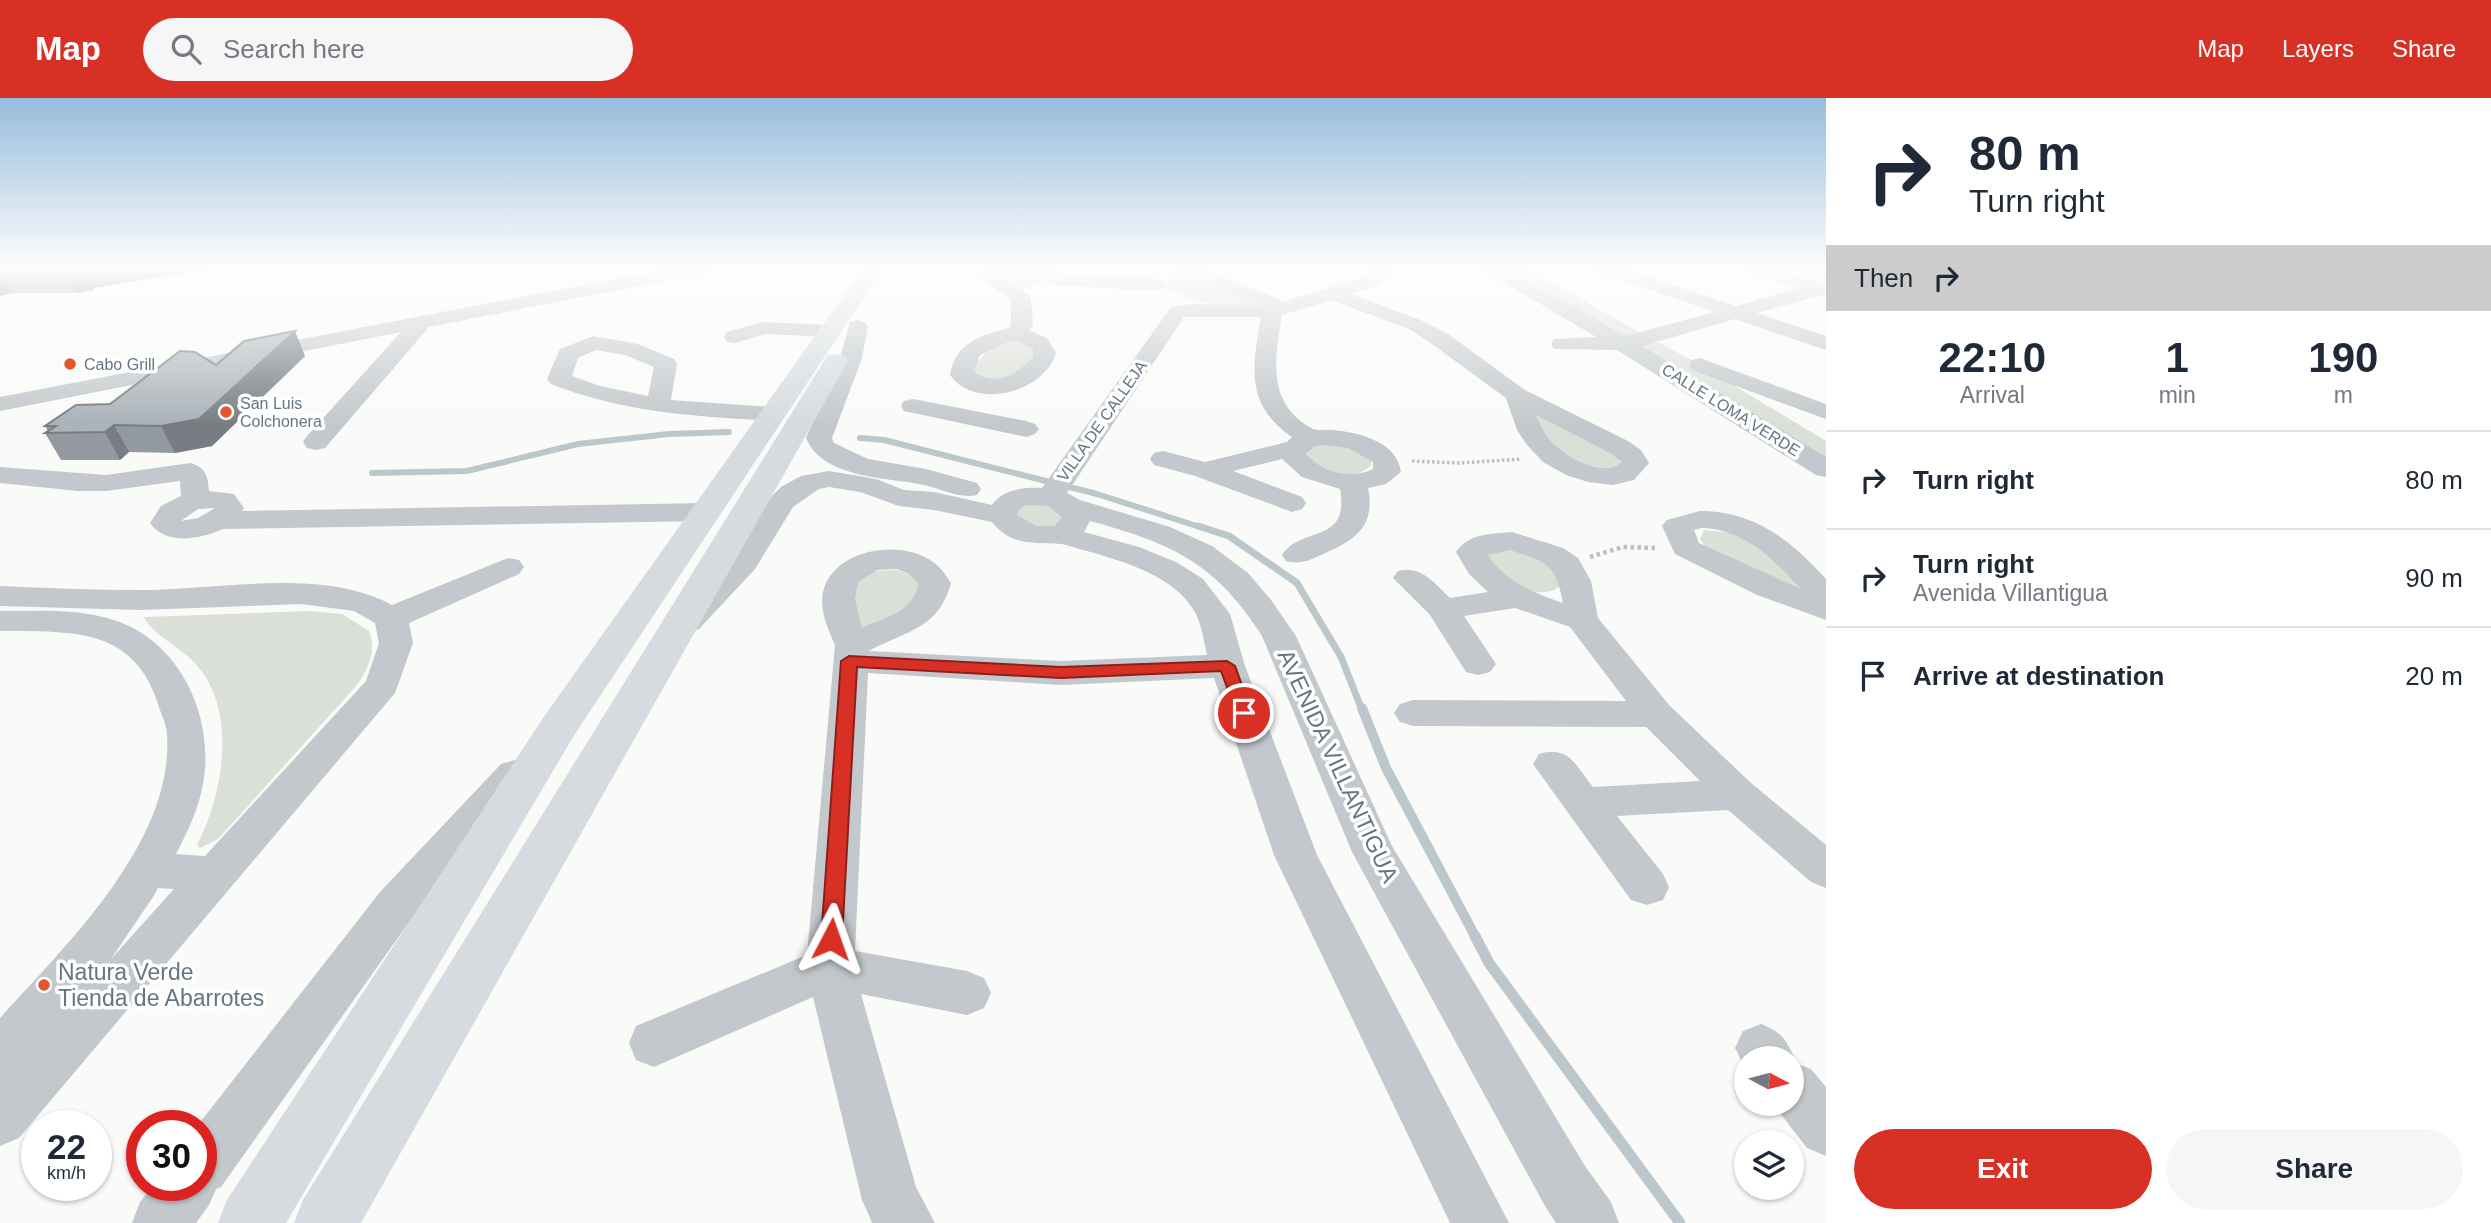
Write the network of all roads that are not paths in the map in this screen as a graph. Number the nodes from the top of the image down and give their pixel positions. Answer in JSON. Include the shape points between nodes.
{"nodes":[{"id":1,"x":324,"y":320,"type":"edge"},
{"id":2,"x":428,"y":320,"type":"edge"},
{"id":3,"x":431,"y":320,"type":"edge"},
{"id":4,"x":847,"y":320,"type":"edge"},
{"id":5,"x":852,"y":320,"type":"edge"},
{"id":6,"x":1022,"y":320,"type":"edge"},
{"id":7,"x":1173,"y":320,"type":"edge"},
{"id":8,"x":1276,"y":320,"type":"edge"},
{"id":9,"x":1401,"y":320,"type":"edge"},
{"id":10,"x":1582,"y":320,"type":"edge"},
{"id":11,"x":1617,"y":320,"type":"edge"},
{"id":12,"x":1718,"y":320,"type":"edge"},
{"id":13,"x":1755,"y":320,"type":"edge"},
{"id":14,"x":423,"y":321,"type":"junction"},
{"id":15,"x":842,"y":329,"type":"junction"},
{"id":16,"x":1016,"y":333,"type":"junction"},
{"id":17,"x":735,"y":337,"type":"dead end"},
{"id":18,"x":1650,"y":338,"type":"junction"},
{"id":19,"x":1622,"y":343,"type":"junction"},
{"id":20,"x":1826,"y":343,"type":"edge"},
{"id":21,"x":1562,"y":344,"type":"dead end"},
{"id":22,"x":137,"y":358,"type":"junction"},
{"id":23,"x":1700,"y":365,"type":"junction"},
{"id":24,"x":120,"y":381,"type":"junction"},
{"id":25,"x":0,"y":383,"type":"edge"},
{"id":26,"x":982,"y":386,"type":"junction"},
{"id":27,"x":1517,"y":395,"type":"junction"},
{"id":28,"x":0,"y":404,"type":"edge"},
{"id":29,"x":658,"y":406,"type":"dead end"},
{"id":30,"x":913,"y":406,"type":"dead end"},
{"id":31,"x":1826,"y":412,"type":"edge"},
{"id":32,"x":948,"y":413,"type":"junction"},
{"id":33,"x":772,"y":414,"type":"junction"},
{"id":34,"x":1803,"y":427,"type":"dead end"},
{"id":35,"x":1026,"y":429,"type":"dead end"},
{"id":36,"x":316,"y":442,"type":"dead end"},
{"id":37,"x":1302,"y":443,"type":"junction"},
{"id":38,"x":1163,"y":459,"type":"dead end"},
{"id":39,"x":1826,"y":469,"type":"edge"},
{"id":40,"x":1205,"y":470,"type":"junction"},
{"id":41,"x":0,"y":475,"type":"edge"},
{"id":42,"x":1353,"y":482,"type":"junction"},
{"id":43,"x":897,"y":484,"type":"junction"},
{"id":44,"x":1059,"y":501,"type":"junction"},
{"id":45,"x":1292,"y":503,"type":"dead end"},
{"id":46,"x":1007,"y":508,"type":"junction"},
{"id":47,"x":705,"y":512,"type":"junction"},
{"id":48,"x":1297,"y":555,"type":"dead end"},
{"id":49,"x":508,"y":567,"type":"dead end"},
{"id":50,"x":1409,"y":578,"type":"dead end"},
{"id":51,"x":0,"y":596,"type":"edge"},
{"id":52,"x":1515,"y":598,"type":"junction"},
{"id":53,"x":1826,"y":599,"type":"edge"},
{"id":54,"x":140,"y":600,"type":"junction"},
{"id":55,"x":1443,"y":609,"type":"junction"},
{"id":56,"x":1826,"y":610,"type":"edge"},
{"id":57,"x":391,"y":618,"type":"junction"},
{"id":58,"x":1582,"y":620,"type":"junction"},
{"id":59,"x":0,"y":621,"type":"edge"},
{"id":60,"x":104,"y":628,"type":"junction"},
{"id":61,"x":675,"y":635,"type":"junction"},
{"id":62,"x":1478,"y":664,"type":"dead end"},
{"id":63,"x":1227,"y":666,"type":"junction"},
{"id":64,"x":1413,"y":713,"type":"dead end"},
{"id":65,"x":1656,"y":714,"type":"junction"},
{"id":66,"x":558,"y":728,"type":"junction"},
{"id":67,"x":1553,"y":764,"type":"dead end"},
{"id":68,"x":1737,"y":794,"type":"junction"},
{"id":69,"x":1582,"y":803,"type":"junction"},
{"id":70,"x":147,"y":870,"type":"junction"},
{"id":71,"x":1826,"y":870,"type":"edge"},
{"id":72,"x":215,"y":874,"type":"junction"},
{"id":73,"x":1647,"y":887,"type":"dead end"},
{"id":74,"x":830,"y":967,"type":"junction"},
{"id":75,"x":967,"y":993,"type":"dead end"},
{"id":76,"x":654,"y":1042,"type":"dead end"},
{"id":77,"x":0,"y":1055,"type":"edge"},
{"id":78,"x":1804,"y":1102,"type":"edge"},
{"id":79,"x":0,"y":1119,"type":"edge"},
{"id":80,"x":1826,"y":1129,"type":"edge"},
{"id":81,"x":217,"y":1146,"type":"edge"},
{"id":82,"x":177,"y":1201,"type":"edge"},
{"id":83,"x":893,"y":1215,"type":"edge"},
{"id":84,"x":161,"y":1223,"type":"edge"},
{"id":85,"x":250,"y":1223,"type":"edge"},
{"id":86,"x":326,"y":1223,"type":"edge"},
{"id":87,"x":1480,"y":1223,"type":"edge"},
{"id":88,"x":1590,"y":1223,"type":"edge"}],
"edges":[{"from":1,"to":22,"type":"street"},
{"from":2,"to":14,"type":"street"},
{"from":3,"to":14,"type":"street"},
{"from":4,"to":15,"type":"highway"},
{"from":5,"to":15,"type":"highway"},
{"from":6,"to":16,"type":"street"},
{"from":7,"to":44,"type":"street","name":"VILLA DE CALLEJA"},
{"from":8,"to":37,"type":"street","via":[[1266,356],[1265,387]]},
{"from":9,"to":27,"type":"street","via":[[1440,339]]},
{"from":10,"to":19,"type":"street","name":"CALLE LOMA VERDE"},
{"from":11,"to":18,"type":"street","name":"CALLE LOMA VERDE"},
{"from":12,"to":18,"type":"street"},
{"from":13,"to":20,"type":"street"},
{"from":14,"to":24,"type":"street"},
{"from":14,"to":36,"type":"street"},
{"from":15,"to":17,"type":"street","via":[[763,328]]},
{"from":15,"to":33,"type":"highway"},
{"from":15,"to":43,"type":"street","via":[[851,358],[820,438],[823,447]]},
{"from":15,"to":61,"type":"highway"},
{"from":16,"to":26,"type":"street","via":[[977,345],[967,356],[962,375]]},
{"from":16,"to":26,"type":"street","via":[[1044,349],[1042,361],[1025,380],[1009,386]]},
{"from":18,"to":19,"type":"street"},
{"from":18,"to":23,"type":"street","name":"CALLE LOMA VERDE"},
{"from":19,"to":21,"type":"street"},
{"from":19,"to":39,"type":"street","name":"CALLE LOMA VERDE"},
{"from":22,"to":24,"type":"street","via":[[105,373]]},
{"from":22,"to":25,"type":"street"},
{"from":23,"to":31,"type":"street"},
{"from":23,"to":34,"type":"street","name":"CALLE LOMA VERDE"},
{"from":24,"to":28,"type":"street"},
{"from":26,"to":32,"type":"street"},
{"from":27,"to":27,"type":"street","via":[[1537,442],[1555,457],[1579,470],[1602,475],[1625,474],[1636,463],[1619,447]]},
{"from":29,"to":33,"type":"street"},
{"from":30,"to":32,"type":"street"},
{"from":32,"to":35,"type":"street"},
{"from":33,"to":47,"type":"highway"},
{"from":37,"to":40,"type":"street"},
{"from":37,"to":42,"type":"street","via":[[1293,455],[1307,470]]},
{"from":37,"to":42,"type":"street","via":[[1352,441],[1386,460],[1387,472],[1380,477]]},
{"from":38,"to":40,"type":"street"},
{"from":40,"to":45,"type":"street"},
{"from":41,"to":47,"type":"street","via":[[106,483],[190,471],[195,501],[168,515],[164,523],[187,529],[218,520]]},
{"from":42,"to":48,"type":"street","via":[[1359,503],[1356,520],[1344,533]]},
{"from":43,"to":46,"type":"street","via":[[909,500],[939,492]]},
{"from":43,"to":61,"type":"street","via":[[829,479],[791,492],[744,562]]},
{"from":44,"to":46,"type":"street","via":[[1030,496]]},
{"from":44,"to":46,"type":"street","via":[[1034,536],[1012,528]]},
{"from":44,"to":63,"type":"street","via":[[1128,553],[1192,586],[1213,614]]},
{"from":44,"to":88,"type":"street","name":"AVENIDA VILLANTIGUA","via":[[1176,540],[1236,578],[1261,608],[1279,636],[1373,852]]},
{"from":47,"to":66,"type":"highway"},
{"from":49,"to":57,"type":"street"},
{"from":50,"to":55,"type":"street"},
{"from":51,"to":54,"type":"street"},
{"from":52,"to":55,"type":"street"},
{"from":52,"to":58,"type":"street"},
{"from":52,"to":58,"type":"street","via":[[1478,568],[1471,552],[1486,543],[1512,541],[1552,554],[1567,565],[1575,581]]},
{"from":53,"to":56,"type":"street","via":[[1792,558],[1764,536],[1733,523],[1696,517],[1677,526],[1686,548]]},
{"from":54,"to":57,"type":"street","via":[[301,594],[362,602]]},
{"from":54,"to":60,"type":"street"},
{"from":55,"to":62,"type":"street"},
{"from":57,"to":72,"type":"street","via":[[396,643],[382,685]]},
{"from":58,"to":65,"type":"street"},
{"from":59,"to":60,"type":"street"},
{"from":60,"to":70,"type":"street","via":[[136,645],[162,669],[180,701],[188,747],[175,818]]},
{"from":61,"to":86,"type":"highway"},
{"from":63,"to":74,"type":"street","via":[[1061,673],[851,653]]},
{"from":63,"to":87,"type":"street","via":[[1296,855]]},
{"from":64,"to":65,"type":"street"},
{"from":65,"to":68,"type":"street"},
{"from":66,"to":81,"type":"street","via":[[396,905]]},
{"from":66,"to":85,"type":"highway"},
{"from":67,"to":69,"type":"street"},
{"from":68,"to":69,"type":"street"},
{"from":68,"to":71,"type":"street"},
{"from":69,"to":73,"type":"street"},
{"from":70,"to":72,"type":"street"},
{"from":70,"to":77,"type":"street","via":[[107,928]]},
{"from":72,"to":79,"type":"street"},
{"from":74,"to":75,"type":"street"},
{"from":74,"to":76,"type":"street"},
{"from":74,"to":83,"type":"street"},
{"from":78,"to":80,"type":"street"},
{"from":82,"to":84,"type":"street"}]}
